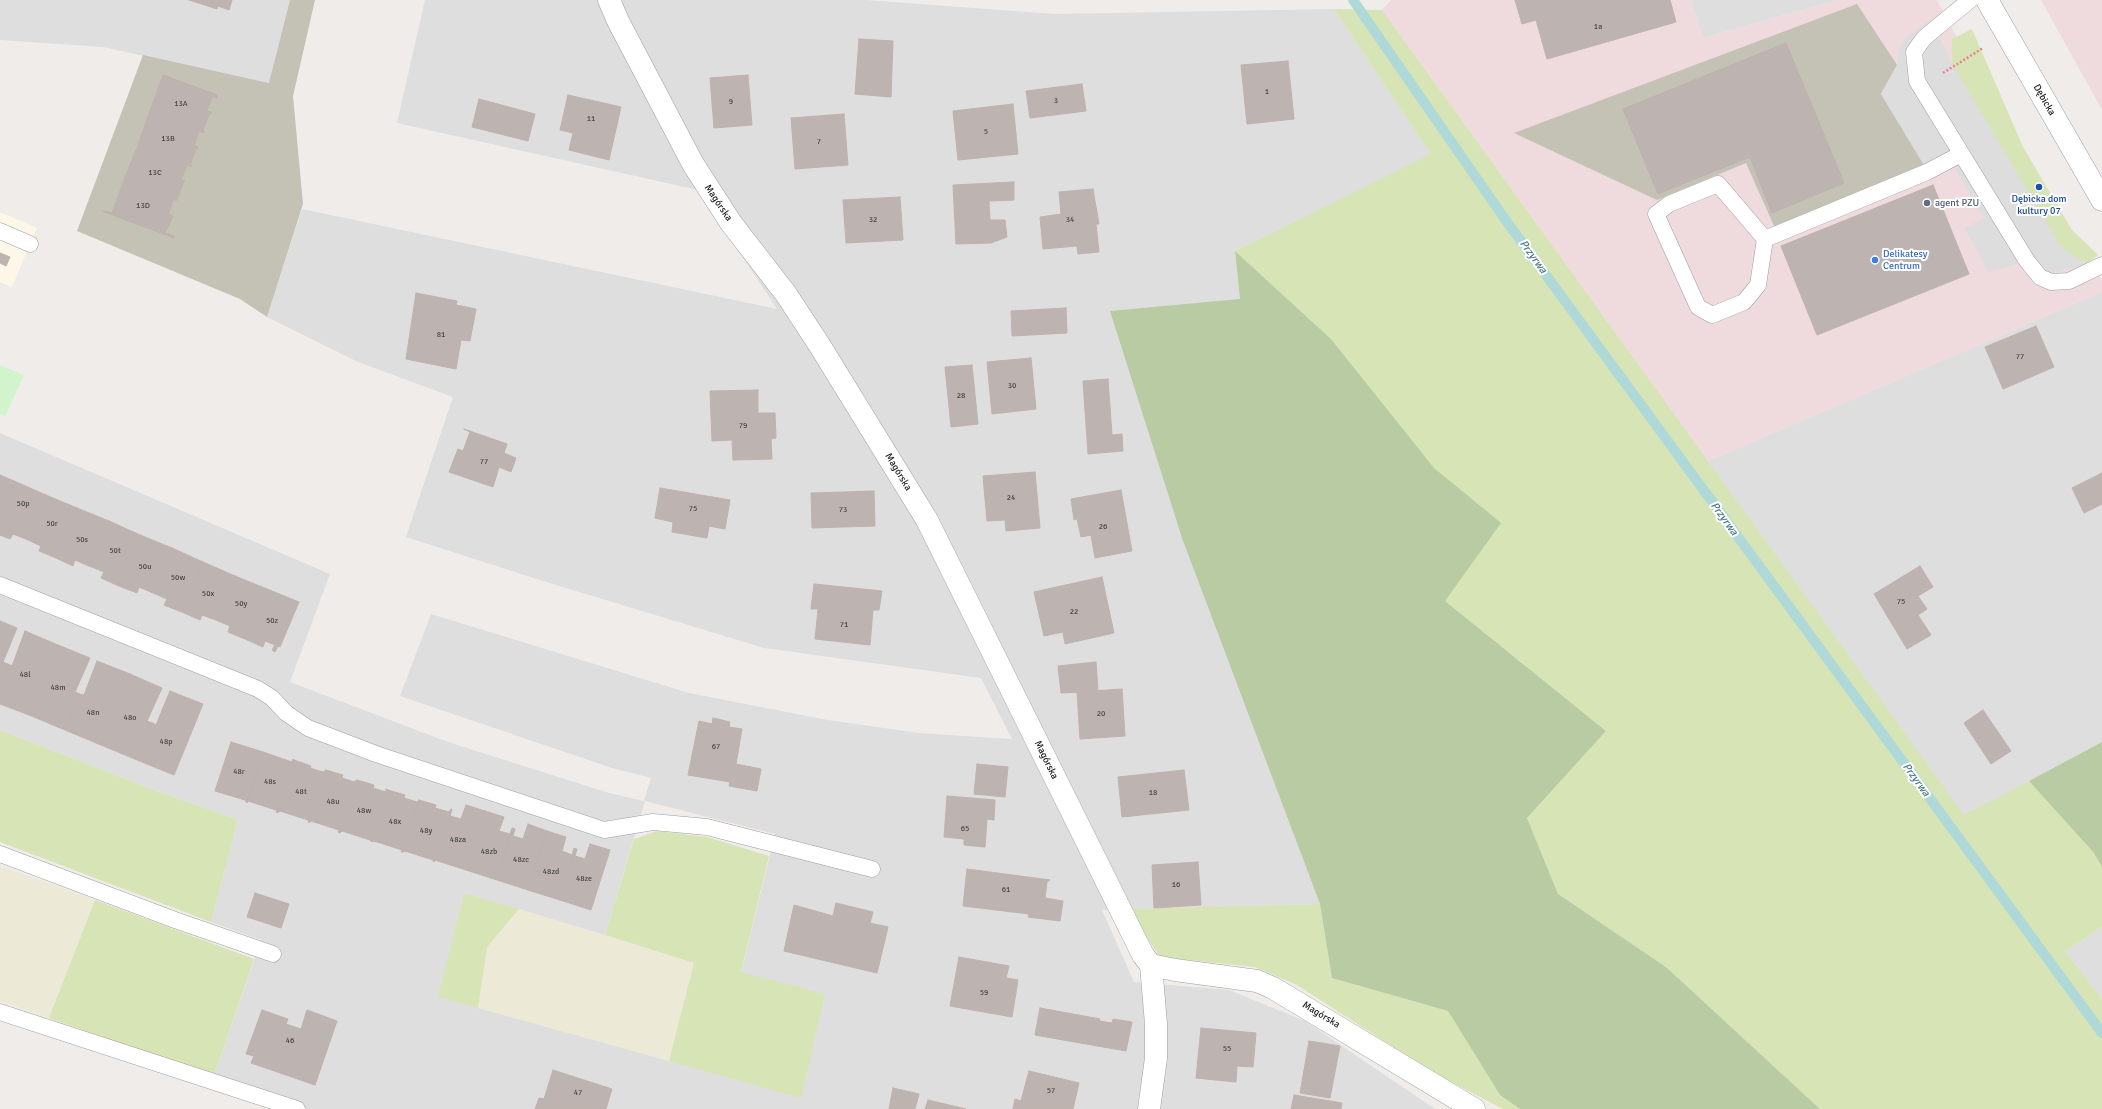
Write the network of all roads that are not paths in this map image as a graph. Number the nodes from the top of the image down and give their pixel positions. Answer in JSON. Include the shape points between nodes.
{"nodes":[{"id":1,"x":609,"y":0,"type":"edge"},
{"id":2,"x":1970,"y":0,"type":"edge"},
{"id":3,"x":1987,"y":0,"type":"edge"},
{"id":4,"x":1961,"y":154,"type":"junction"},
{"id":5,"x":2102,"y":200,"type":"edge"},
{"id":6,"x":0,"y":231,"type":"edge"},
{"id":7,"x":1765,"y":239,"type":"junction"},
{"id":8,"x":30,"y":244,"type":"dead end"},
{"id":9,"x":2102,"y":265,"type":"edge"},
{"id":10,"x":0,"y":584,"type":"edge"},
{"id":11,"x":0,"y":854,"type":"edge"},
{"id":12,"x":872,"y":870,"type":"dead end"},
{"id":13,"x":273,"y":954,"type":"dead end"},
{"id":14,"x":1151,"y":965,"type":"junction"},
{"id":15,"x":0,"y":1012,"type":"edge"},
{"id":16,"x":296,"y":1109,"type":"edge"},
{"id":17,"x":1149,"y":1109,"type":"edge"},
{"id":18,"x":1474,"y":1109,"type":"edge"}],
"edges":[{"from":1,"to":14,"type":"street","name":"Magórska","via":[[693,164],[731,223],[786,294],[927,520],[1131,932]]},
{"from":2,"to":4,"type":"lane","via":[[1924,38],[1914,52],[1917,81]]},
{"from":3,"to":5,"type":"street","name":"Dębicka"},
{"from":4,"to":7,"type":"lane","via":[[1927,172]]},
{"from":4,"to":9,"type":"lane","via":[[2027,261],[2040,277],[2051,282],[2068,281]]},
{"from":6,"to":8,"type":"lane"},
{"from":7,"to":7,"type":"lane","via":[[1758,285],[1744,302],[1712,315],[1698,307],[1656,214],[1669,204],[1718,184]]},
{"from":10,"to":12,"type":"lane","via":[[258,689],[308,728],[376,754],[604,830],[654,822],[707,827]]},
{"from":11,"to":13,"type":"lane"},
{"from":14,"to":17,"type":"street","name":"Magórska","via":[[1156,1058]]},
{"from":14,"to":18,"type":"street","name":"Magórska","via":[[1257,981],[1273,988]]},
{"from":15,"to":16,"type":"lane"}]}
